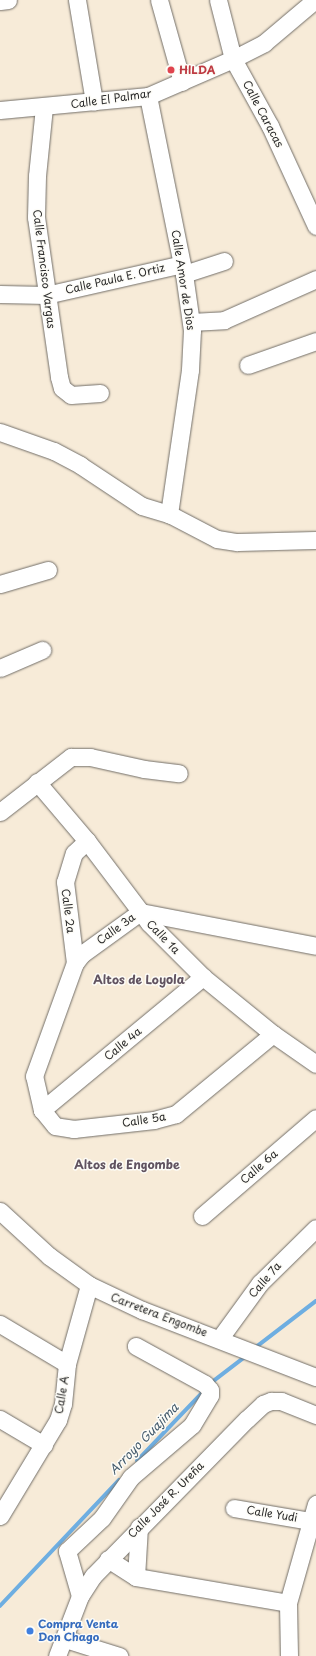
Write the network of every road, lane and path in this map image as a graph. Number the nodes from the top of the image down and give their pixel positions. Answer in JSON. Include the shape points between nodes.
{"nodes":[{"id":1,"x":8,"y":0,"type":"edge"},
{"id":2,"x":77,"y":0,"type":"edge"},
{"id":3,"x":159,"y":0,"type":"edge"},
{"id":4,"x":218,"y":0,"type":"edge"},
{"id":5,"x":315,"y":0,"type":"edge"},
{"id":6,"x":0,"y":1,"type":"edge"},
{"id":7,"x":233,"y":59,"type":"junction"},
{"id":8,"x":182,"y":82,"type":"junction"},
{"id":9,"x":148,"y":96,"type":"junction"},
{"id":10,"x":94,"y":102,"type":"junction"},
{"id":11,"x":44,"y":107,"type":"junction"},
{"id":12,"x":0,"y":110,"type":"edge"},
{"id":13,"x":316,"y":226,"type":"edge"},
{"id":14,"x":224,"y":261,"type":"dead end"},
{"id":15,"x":183,"y":269,"type":"junction"},
{"id":16,"x":316,"y":279,"type":"edge"},
{"id":17,"x":0,"y":294,"type":"edge"},
{"id":18,"x":46,"y":295,"type":"junction"},
{"id":19,"x":192,"y":322,"type":"junction"},
{"id":20,"x":316,"y":341,"type":"edge"},
{"id":21,"x":248,"y":365,"type":"dead end"},
{"id":22,"x":100,"y":393,"type":"dead end"},
{"id":23,"x":0,"y":432,"type":"edge"},
{"id":24,"x":169,"y":514,"type":"junction"},
{"id":25,"x":316,"y":540,"type":"edge"},
{"id":26,"x":48,"y":570,"type":"dead end"},
{"id":27,"x":0,"y":584,"type":"edge"},
{"id":28,"x":42,"y":650,"type":"dead end"},
{"id":29,"x":0,"y":668,"type":"edge"},
{"id":30,"x":179,"y":774,"type":"dead end"},
{"id":31,"x":37,"y":782,"type":"junction"},
{"id":32,"x":0,"y":812,"type":"edge"},
{"id":33,"x":87,"y":841,"type":"junction"},
{"id":34,"x":140,"y":912,"type":"junction"},
{"id":35,"x":316,"y":946,"type":"edge"},
{"id":36,"x":75,"y":963,"type":"junction"},
{"id":37,"x":203,"y":977,"type":"junction"},
{"id":38,"x":273,"y":1034,"type":"junction"},
{"id":39,"x":316,"y":1064,"type":"edge"},
{"id":40,"x":42,"y":1110,"type":"junction"},
{"id":41,"x":316,"y":1118,"type":"edge"},
{"id":42,"x":0,"y":1211,"type":"edge"},
{"id":43,"x":202,"y":1216,"type":"dead end"},
{"id":44,"x":316,"y":1228,"type":"edge"},
{"id":45,"x":89,"y":1285,"type":"junction"},
{"id":46,"x":0,"y":1324,"type":"edge"},
{"id":47,"x":220,"y":1338,"type":"junction"},
{"id":48,"x":136,"y":1346,"type":"dead end"},
{"id":49,"x":67,"y":1364,"type":"junction"},
{"id":50,"x":316,"y":1377,"type":"edge"},
{"id":51,"x":316,"y":1415,"type":"edge"},
{"id":52,"x":0,"y":1419,"type":"edge"},
{"id":53,"x":44,"y":1445,"type":"junction"},
{"id":54,"x":316,"y":1504,"type":"edge"},
{"id":55,"x":234,"y":1508,"type":"dead end"},
{"id":56,"x":0,"y":1516,"type":"edge"},
{"id":57,"x":310,"y":1520,"type":"junction"},
{"id":58,"x":139,"y":1527,"type":"junction"},
{"id":59,"x":108,"y":1559,"type":"junction"},
{"id":60,"x":136,"y":1577,"type":"junction"},
{"id":61,"x":80,"y":1596,"type":"junction"},
{"id":62,"x":288,"y":1603,"type":"junction"},
{"id":63,"x":65,"y":1639,"type":"junction"},
{"id":64,"x":57,"y":1656,"type":"edge"},
{"id":65,"x":119,"y":1656,"type":"edge"},
{"id":66,"x":289,"y":1656,"type":"edge"}],
"edges":[{"from":1,"to":6,"type":"street"},
{"from":2,"to":10,"type":"street"},
{"from":3,"to":8,"type":"street"},
{"from":4,"to":7,"type":"street","name":"Calle Caracas"},
{"from":5,"to":7,"type":"street","name":"Calle El Palmar","via":[[264,43]]},
{"from":7,"to":8,"type":"street","name":"Calle El Palmar"},
{"from":7,"to":13,"type":"street","name":"Calle Caracas","via":[[270,126]]},
{"from":8,"to":9,"type":"street","name":"Calle El Palmar"},
{"from":9,"to":10,"type":"street","name":"Calle El Palmar"},
{"from":9,"to":15,"type":"street","name":"Calle Amor de Dios"},
{"from":10,"to":11,"type":"street","name":"Calle El Palmar"},
{"from":11,"to":12,"type":"street","name":"Calle El Palmar"},
{"from":11,"to":18,"type":"street","name":"Calle Francisco Vargas","via":[[36,196]]},
{"from":14,"to":15,"type":"street","name":"Calle Paula E. Ortiz"},
{"from":15,"to":18,"type":"street","name":"Calle Paula E. Ortiz"},
{"from":15,"to":19,"type":"street","name":"Calle Amor de Dios"},
{"from":16,"to":19,"type":"street","via":[[224,320]]},
{"from":17,"to":18,"type":"street","name":"Calle Paula E. Ortiz"},
{"from":18,"to":22,"type":"street","name":"Calle Francisco Vargas","via":[[62,388],[71,396]]},
{"from":19,"to":24,"type":"street","name":"Calle Amor de Dios","via":[[190,370]]},
{"from":20,"to":21,"type":"street"},
{"from":23,"to":24,"type":"street","via":[[54,451],[142,506]]},
{"from":24,"to":25,"type":"street","via":[[217,539],[237,542]]},
{"from":26,"to":27,"type":"street"},
{"from":28,"to":29,"type":"street"},
{"from":30,"to":31,"type":"street","via":[[90,757],[71,757]]},
{"from":31,"to":32,"type":"street"},
{"from":31,"to":33,"type":"street","name":"Calle 1a"},
{"from":33,"to":34,"type":"street","name":"Calle 1a"},
{"from":33,"to":36,"type":"street","name":"Calle 2a","via":[[74,853],[65,882]]},
{"from":34,"to":35,"type":"street","name":"Calle 3a"},
{"from":34,"to":36,"type":"street","name":"Calle 3a","via":[[82,954]]},
{"from":34,"to":37,"type":"street","name":"Calle 1a"},
{"from":36,"to":40,"type":"street","name":"Calle 3a","via":[[34,1076]]},
{"from":37,"to":38,"type":"street","name":"Calle 1a"},
{"from":37,"to":40,"type":"street","name":"Calle 4a"},
{"from":38,"to":39,"type":"street","name":"Calle 1a"},
{"from":38,"to":40,"type":"street","name":"Calle 5a","via":[[176,1114],[154,1120],[74,1129],[55,1126]]},
{"from":41,"to":43,"type":"street","name":"Calle 6a"},
{"from":42,"to":45,"type":"street","name":"Carretera Engombe","via":[[49,1256]]},
{"from":44,"to":47,"type":"street","name":"Calle 7a","via":[[260,1283]]},
{"from":45,"to":47,"type":"street","name":"Carretera Engombe","via":[[142,1310]]},
{"from":45,"to":49,"type":"street","name":"Calle A"},
{"from":46,"to":49,"type":"street"},
{"from":47,"to":50,"type":"street","name":"Carretera Engombe"},
{"from":48,"to":61,"type":"street","via":[[208,1387],[209,1399],[192,1425],[131,1476],[102,1518],[67,1551]]},
{"from":49,"to":53,"type":"street","name":"Calle A","via":[[63,1404],[58,1420]]},
{"from":51,"to":58,"type":"street","name":"Calle José R. Ureña","via":[[281,1401],[263,1404]]},
{"from":52,"to":53,"type":"street"},
{"from":53,"to":56,"type":"street","name":"Calle A"},
{"from":54,"to":57,"type":"street"},
{"from":55,"to":57,"type":"street","name":"Calle Yudi"},
{"from":57,"to":62,"type":"street"},
{"from":58,"to":59,"type":"street","name":"Calle José R. Ureña"},
{"from":58,"to":60,"type":"street"},
{"from":59,"to":60,"type":"street"},
{"from":59,"to":61,"type":"street","name":"Calle José R. Ureña"},
{"from":60,"to":62,"type":"street"},
{"from":61,"to":63,"type":"street","name":"Calle José R. Ureña"},
{"from":62,"to":66,"type":"street"},
{"from":63,"to":64,"type":"street","name":"Calle José R. Ureña"},
{"from":63,"to":65,"type":"street"}]}
